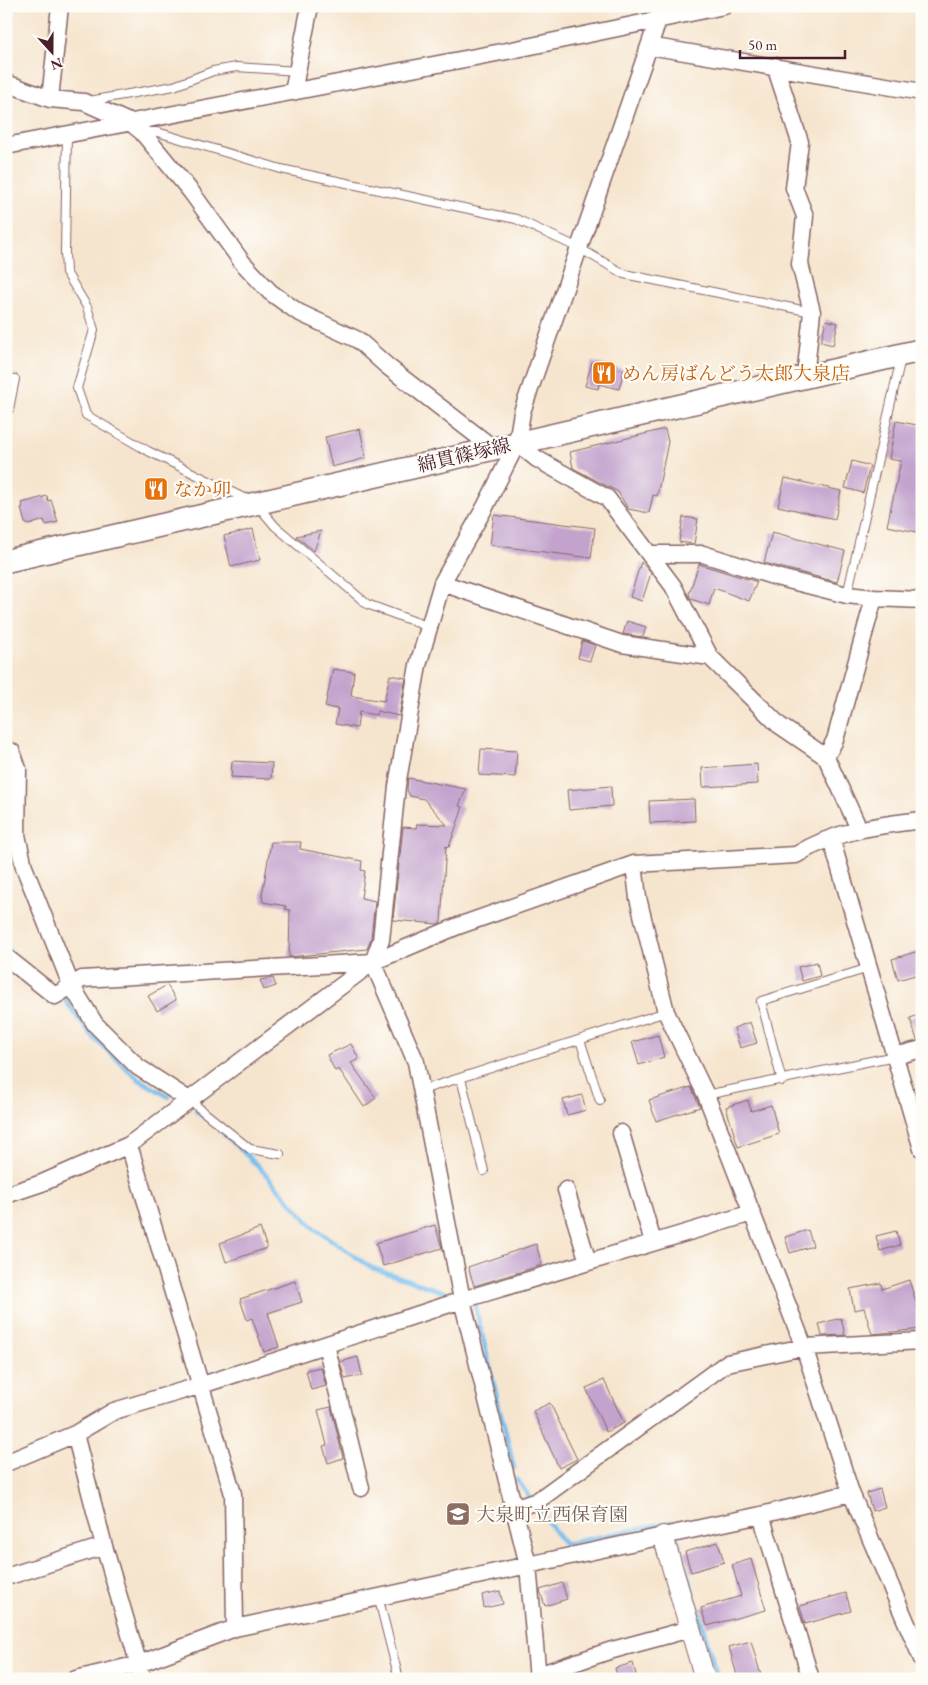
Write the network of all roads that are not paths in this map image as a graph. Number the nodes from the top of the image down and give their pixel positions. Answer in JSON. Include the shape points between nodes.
{"nodes":[{"id":1,"x":60,"y":6,"type":"edge"},
{"id":2,"x":310,"y":6,"type":"edge"},
{"id":3,"x":724,"y":6,"type":"edge"},
{"id":4,"x":658,"y":11,"type":"edge"},
{"id":5,"x":649,"y":46,"type":"junction"},
{"id":6,"x":775,"y":66,"type":"junction"},
{"id":7,"x":298,"y":71,"type":"junction"},
{"id":8,"x":6,"y":83,"type":"edge"},
{"id":9,"x":293,"y":92,"type":"junction"},
{"id":10,"x":922,"y":92,"type":"edge"},
{"id":11,"x":50,"y":99,"type":"junction"},
{"id":12,"x":84,"y":102,"type":"junction"},
{"id":13,"x":136,"y":128,"type":"junction"},
{"id":14,"x":67,"y":134,"type":"junction"},
{"id":15,"x":6,"y":146,"type":"edge"},
{"id":16,"x":579,"y":248,"type":"junction"},
{"id":17,"x":812,"y":312,"type":"junction"},
{"id":18,"x":912,"y":353,"type":"edge"},
{"id":19,"x":6,"y":378,"type":"edge"},
{"id":20,"x":805,"y":378,"type":"junction"},
{"id":21,"x":9,"y":410,"type":"dead end"},
{"id":22,"x":517,"y":443,"type":"junction"},
{"id":23,"x":493,"y":448,"type":"junction"},
{"id":24,"x":256,"y":503,"type":"junction"},
{"id":25,"x":650,"y":554,"type":"junction"},
{"id":26,"x":6,"y":561,"type":"edge"},
{"id":27,"x":442,"y":583,"type":"junction"},
{"id":28,"x":847,"y":595,"type":"junction"},
{"id":29,"x":874,"y":598,"type":"junction"},
{"id":30,"x":922,"y":600,"type":"edge"},
{"id":31,"x":429,"y":627,"type":"junction"},
{"id":32,"x":710,"y":657,"type":"junction"},
{"id":33,"x":6,"y":749,"type":"edge"},
{"id":34,"x":826,"y":757,"type":"junction"},
{"id":35,"x":922,"y":820,"type":"edge"},
{"id":36,"x":859,"y":829,"type":"junction"},
{"id":37,"x":831,"y":838,"type":"junction"},
{"id":38,"x":634,"y":864,"type":"junction"},
{"id":39,"x":6,"y":957,"type":"edge"},
{"id":40,"x":373,"y":962,"type":"junction"},
{"id":41,"x":868,"y":968,"type":"junction"},
{"id":42,"x":71,"y":985,"type":"junction"},
{"id":43,"x":666,"y":1012,"type":"junction"},
{"id":44,"x":580,"y":1040,"type":"junction"},
{"id":45,"x":922,"y":1049,"type":"edge"},
{"id":46,"x":895,"y":1056,"type":"junction"},
{"id":47,"x":461,"y":1078,"type":"junction"},
{"id":48,"x":782,"y":1080,"type":"junction"},
{"id":49,"x":422,"y":1090,"type":"junction"},
{"id":50,"x":706,"y":1096,"type":"junction"},
{"id":51,"x":189,"y":1100,"type":"junction"},
{"id":52,"x":600,"y":1101,"type":"dead end"},
{"id":53,"x":621,"y":1133,"type":"dead end"},
{"id":54,"x":129,"y":1144,"type":"junction"},
{"id":55,"x":922,"y":1149,"type":"edge"},
{"id":56,"x":280,"y":1154,"type":"dead end"},
{"id":57,"x":484,"y":1171,"type":"dead end"},
{"id":58,"x":566,"y":1190,"type":"dead end"},
{"id":59,"x":6,"y":1195,"type":"edge"},
{"id":60,"x":752,"y":1213,"type":"junction"},
{"id":61,"x":653,"y":1242,"type":"junction"},
{"id":62,"x":588,"y":1262,"type":"junction"},
{"id":63,"x":462,"y":1300,"type":"junction"},
{"id":64,"x":922,"y":1341,"type":"edge"},
{"id":65,"x":326,"y":1345,"type":"junction"},
{"id":66,"x":804,"y":1347,"type":"junction"},
{"id":67,"x":202,"y":1385,"type":"junction"},
{"id":68,"x":75,"y":1434,"type":"junction"},
{"id":69,"x":6,"y":1463,"type":"edge"},
{"id":70,"x":361,"y":1488,"type":"dead end"},
{"id":71,"x":852,"y":1493,"type":"junction"},
{"id":72,"x":513,"y":1509,"type":"junction"},
{"id":73,"x":761,"y":1515,"type":"junction"},
{"id":74,"x":663,"y":1536,"type":"junction"},
{"id":75,"x":104,"y":1546,"type":"junction"},
{"id":76,"x":528,"y":1565,"type":"junction"},
{"id":77,"x":6,"y":1577,"type":"edge"},
{"id":78,"x":378,"y":1596,"type":"junction"},
{"id":79,"x":235,"y":1628,"type":"junction"},
{"id":80,"x":690,"y":1629,"type":"junction"},
{"id":81,"x":922,"y":1659,"type":"edge"},
{"id":82,"x":141,"y":1671,"type":"edge"},
{"id":83,"x":538,"y":1677,"type":"edge"},
{"id":84,"x":76,"y":1679,"type":"edge"},
{"id":85,"x":399,"y":1679,"type":"edge"},
{"id":86,"x":705,"y":1679,"type":"edge"},
{"id":87,"x":811,"y":1679,"type":"edge"}],
"edges":[{"from":1,"to":11,"type":"street"},
{"from":2,"to":7,"type":"street"},
{"from":3,"to":4,"type":"street"},
{"from":4,"to":5,"type":"street"},
{"from":4,"to":9,"type":"street"},
{"from":5,"to":6,"type":"street"},
{"from":5,"to":16,"type":"street"},
{"from":6,"to":10,"type":"street"},
{"from":6,"to":17,"type":"street","via":[[800,142],[794,188],[805,216],[800,264]]},
{"from":7,"to":9,"type":"street"},
{"from":7,"to":12,"type":"lane","via":[[237,67],[213,71],[174,86]]},
{"from":8,"to":11,"type":"street"},
{"from":9,"to":13,"type":"street"},
{"from":11,"to":12,"type":"street"},
{"from":12,"to":13,"type":"street"},
{"from":13,"to":14,"type":"street"},
{"from":13,"to":16,"type":"lane","via":[[281,169],[516,219]]},
{"from":13,"to":23,"type":"street","via":[[192,193],[242,262],[270,292],[298,312],[358,340]]},
{"from":14,"to":15,"type":"street"},
{"from":14,"to":24,"type":"lane","via":[[66,272],[87,307],[94,330],[77,388],[86,415],[148,452]]},
{"from":16,"to":17,"type":"lane","via":[[624,274]]},
{"from":16,"to":22,"type":"street","via":[[522,412]]},
{"from":17,"to":20,"type":"street"},
{"from":18,"to":20,"type":"main road","name":"綿貫篠塚線"},
{"from":18,"to":28,"type":"lane"},
{"from":19,"to":21,"type":"lane","via":[[15,379]]},
{"from":20,"to":22,"type":"main road","name":"綿貫篠塚線"},
{"from":22,"to":23,"type":"main road","name":"綿貫篠塚線"},
{"from":22,"to":25,"type":"street","via":[[536,459],[607,498]]},
{"from":22,"to":27,"type":"street"},
{"from":23,"to":24,"type":"main road","name":"綿貫篠塚線"},
{"from":24,"to":26,"type":"main road","name":"綿貫篠塚線"},
{"from":24,"to":31,"type":"lane","via":[[275,526],[367,604]]},
{"from":25,"to":28,"type":"street","via":[[703,554]]},
{"from":25,"to":32,"type":"street","via":[[673,586]]},
{"from":27,"to":31,"type":"street"},
{"from":27,"to":32,"type":"street","via":[[622,644]]},
{"from":28,"to":29,"type":"street"},
{"from":29,"to":30,"type":"street"},
{"from":29,"to":34,"type":"street","via":[[835,740]]},
{"from":31,"to":40,"type":"street","via":[[418,665],[397,786],[381,940]]},
{"from":32,"to":34,"type":"street","via":[[779,725]]},
{"from":33,"to":42,"type":"street","via":[[12,752],[18,769],[17,835],[24,867]]},
{"from":34,"to":36,"type":"street"},
{"from":35,"to":36,"type":"street"},
{"from":36,"to":37,"type":"street"},
{"from":37,"to":38,"type":"street","via":[[796,855]]},
{"from":37,"to":41,"type":"street"},
{"from":38,"to":40,"type":"street","via":[[458,926]]},
{"from":38,"to":43,"type":"street","via":[[638,898]]},
{"from":39,"to":42,"type":"street","via":[[55,996]]},
{"from":40,"to":42,"type":"street","via":[[82,980]]},
{"from":40,"to":49,"type":"street","via":[[416,1062]]},
{"from":40,"to":51,"type":"street"},
{"from":41,"to":46,"type":"street"},
{"from":41,"to":48,"type":"lane","via":[[761,1001]]},
{"from":42,"to":51,"type":"street","via":[[95,1024],[138,1067]]},
{"from":43,"to":44,"type":"lane"},
{"from":43,"to":50,"type":"street"},
{"from":44,"to":47,"type":"lane"},
{"from":44,"to":52,"type":"lane"},
{"from":45,"to":46,"type":"street"},
{"from":46,"to":48,"type":"lane"},
{"from":46,"to":55,"type":"street"},
{"from":47,"to":49,"type":"lane"},
{"from":47,"to":57,"type":"lane"},
{"from":48,"to":50,"type":"lane"},
{"from":49,"to":63,"type":"street"},
{"from":50,"to":60,"type":"street"},
{"from":51,"to":54,"type":"street"},
{"from":51,"to":56,"type":"lane","via":[[250,1149]]},
{"from":53,"to":61,"type":"street"},
{"from":54,"to":59,"type":"street","via":[[42,1183]]},
{"from":54,"to":67,"type":"street"},
{"from":58,"to":62,"type":"street"},
{"from":60,"to":61,"type":"street"},
{"from":60,"to":66,"type":"street"},
{"from":61,"to":62,"type":"street"},
{"from":62,"to":63,"type":"street"},
{"from":63,"to":65,"type":"street"},
{"from":63,"to":72,"type":"street"},
{"from":64,"to":66,"type":"street"},
{"from":65,"to":67,"type":"street"},
{"from":65,"to":70,"type":"street"},
{"from":66,"to":71,"type":"street"},
{"from":66,"to":72,"type":"street","via":[[727,1363],[537,1501]]},
{"from":67,"to":68,"type":"street","via":[[114,1411]]},
{"from":67,"to":79,"type":"street","via":[[233,1494]]},
{"from":68,"to":69,"type":"street"},
{"from":68,"to":75,"type":"street"},
{"from":71,"to":73,"type":"street"},
{"from":71,"to":81,"type":"street"},
{"from":72,"to":76,"type":"street"},
{"from":73,"to":74,"type":"street"},
{"from":73,"to":87,"type":"street"},
{"from":74,"to":76,"type":"street"},
{"from":74,"to":80,"type":"street"},
{"from":75,"to":77,"type":"street"},
{"from":75,"to":82,"type":"street"},
{"from":76,"to":78,"type":"street"},
{"from":76,"to":83,"type":"street"},
{"from":78,"to":79,"type":"street"},
{"from":78,"to":85,"type":"lane"},
{"from":79,"to":82,"type":"street"},
{"from":80,"to":83,"type":"street","via":[[609,1650]]},
{"from":80,"to":86,"type":"street"},
{"from":82,"to":84,"type":"street"}]}
